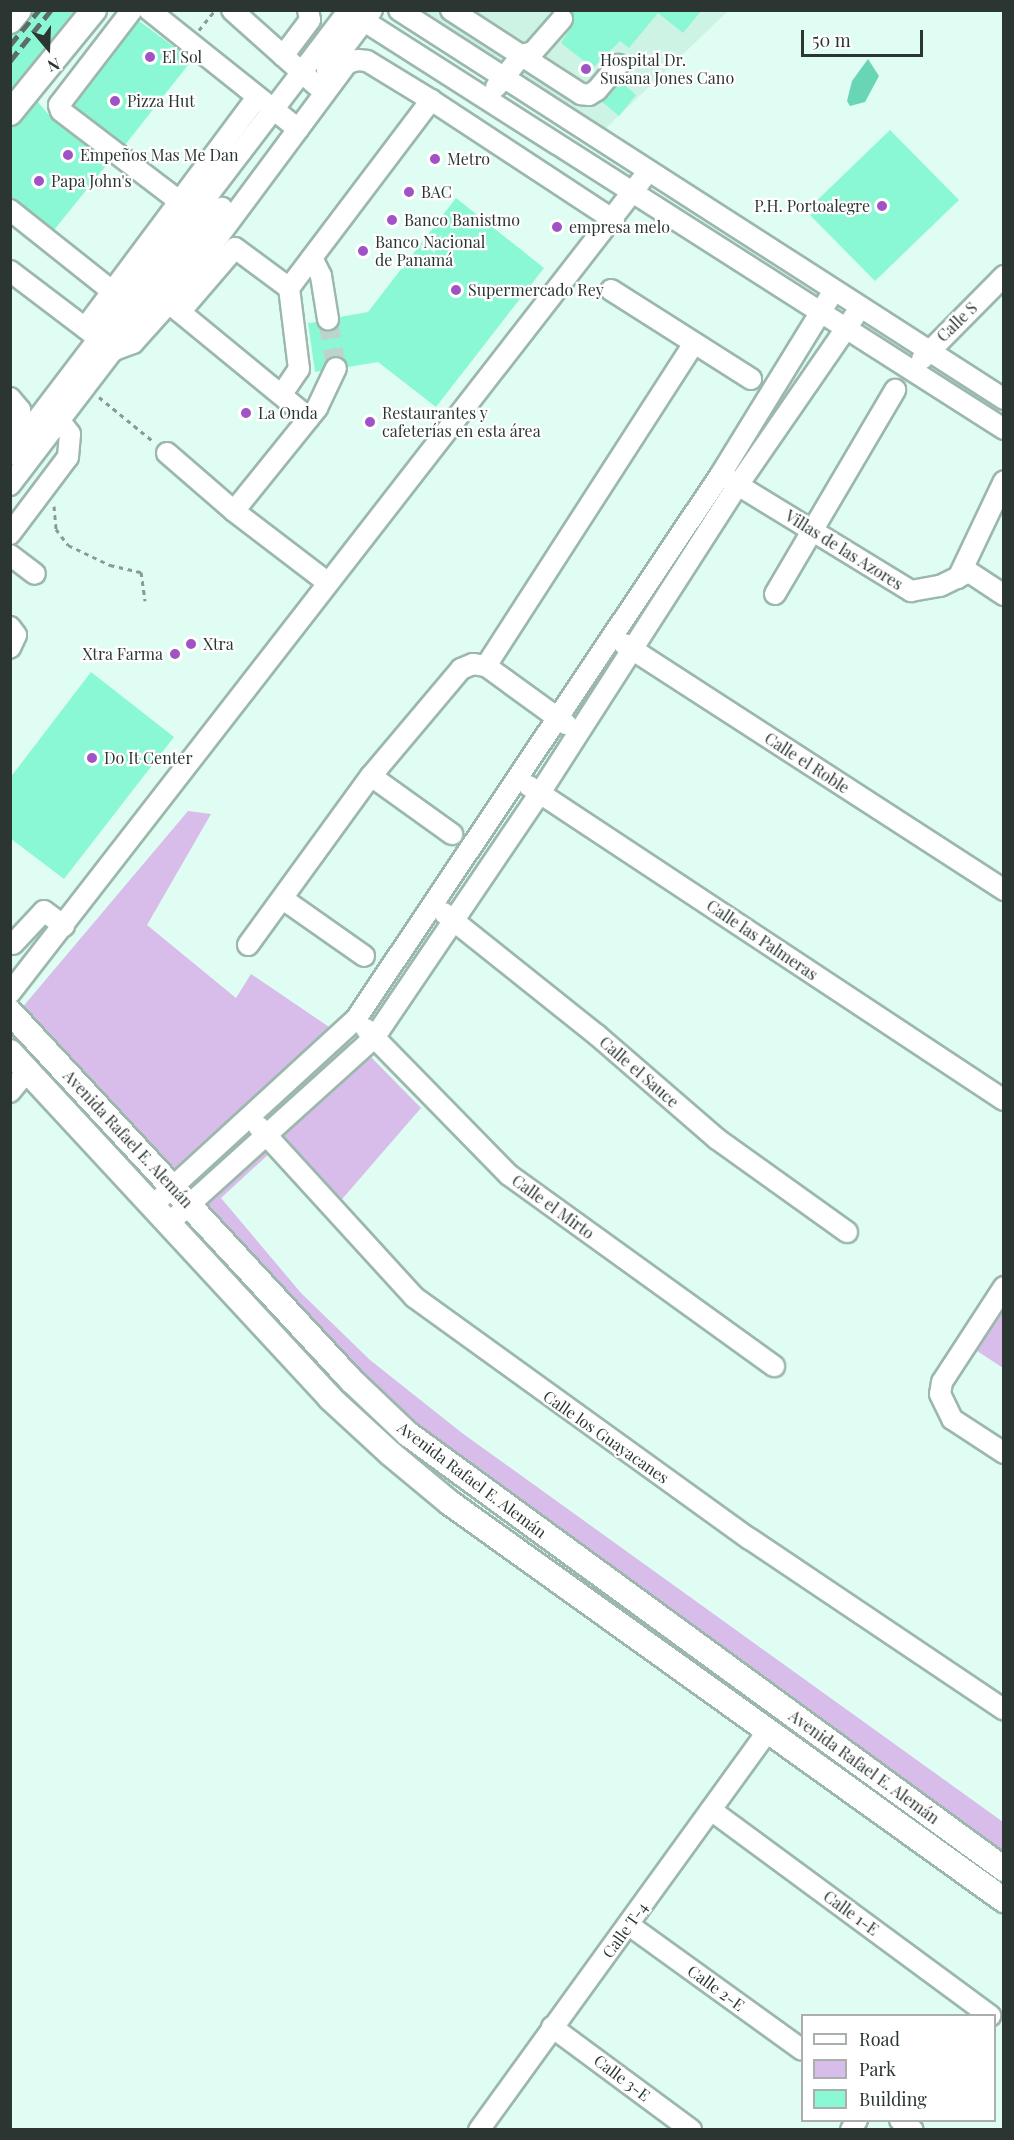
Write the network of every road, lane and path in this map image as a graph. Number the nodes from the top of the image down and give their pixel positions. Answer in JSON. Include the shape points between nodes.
{"nodes":[{"id":1,"x":19,"y":10,"type":"edge"},
{"id":2,"x":94,"y":10,"type":"edge"},
{"id":3,"x":132,"y":10,"type":"edge"},
{"id":4,"x":149,"y":10,"type":"edge"},
{"id":5,"x":214,"y":10,"type":"edge"},
{"id":6,"x":232,"y":10,"type":"edge"},
{"id":7,"x":308,"y":10,"type":"edge"},
{"id":8,"x":399,"y":10,"type":"edge"},
{"id":9,"x":451,"y":10,"type":"edge"},
{"id":10,"x":356,"y":13,"type":"edge"},
{"id":11,"x":562,"y":19,"type":"dead end"},
{"id":12,"x":10,"y":21,"type":"edge"},
{"id":13,"x":189,"y":43,"type":"junction"},
{"id":14,"x":283,"y":56,"type":"junction"},
{"id":15,"x":529,"y":56,"type":"junction"},
{"id":16,"x":618,"y":65,"type":"dead end"},
{"id":17,"x":308,"y":79,"type":"junction"},
{"id":18,"x":508,"y":82,"type":"junction"},
{"id":19,"x":431,"y":100,"type":"junction"},
{"id":20,"x":492,"y":102,"type":"junction"},
{"id":21,"x":263,"y":104,"type":"junction"},
{"id":22,"x":10,"y":113,"type":"edge"},
{"id":23,"x":293,"y":125,"type":"junction"},
{"id":24,"x":647,"y":173,"type":"junction"},
{"id":25,"x":634,"y":192,"type":"junction"},
{"id":26,"x":179,"y":201,"type":"junction"},
{"id":27,"x":10,"y":210,"type":"edge"},
{"id":28,"x":614,"y":220,"type":"junction"},
{"id":29,"x":312,"y":258,"type":"junction"},
{"id":30,"x":10,"y":270,"type":"edge"},
{"id":31,"x":1004,"y":276,"type":"edge"},
{"id":32,"x":289,"y":288,"type":"junction"},
{"id":33,"x":611,"y":290,"type":"dead end"},
{"id":34,"x":113,"y":292,"type":"junction"},
{"id":35,"x":833,"y":292,"type":"junction"},
{"id":36,"x":174,"y":307,"type":"junction"},
{"id":37,"x":860,"y":308,"type":"junction"},
{"id":38,"x":820,"y":314,"type":"junction"},
{"id":39,"x":328,"y":319,"type":"tunnel mouth"},
{"id":40,"x":845,"y":330,"type":"junction"},
{"id":41,"x":99,"y":339,"type":"junction"},
{"id":42,"x":694,"y":343,"type":"junction"},
{"id":43,"x":928,"y":350,"type":"junction"},
{"id":44,"x":336,"y":368,"type":"tunnel mouth"},
{"id":45,"x":914,"y":371,"type":"junction"},
{"id":46,"x":751,"y":379,"type":"dead end"},
{"id":47,"x":86,"y":387,"type":"junction"},
{"id":48,"x":895,"y":390,"type":"dead end"},
{"id":49,"x":282,"y":394,"type":"junction"},
{"id":50,"x":10,"y":398,"type":"edge"},
{"id":51,"x":1004,"y":399,"type":"edge"},
{"id":52,"x":309,"y":418,"type":"junction"},
{"id":53,"x":60,"y":421,"type":"junction"},
{"id":54,"x":10,"y":427,"type":"edge"},
{"id":55,"x":1004,"y":429,"type":"edge"},
{"id":56,"x":167,"y":453,"type":"joint"},
{"id":57,"x":10,"y":455,"type":"edge"},
{"id":58,"x":721,"y":474,"type":"junction"},
{"id":59,"x":1004,"y":481,"type":"edge"},
{"id":60,"x":49,"y":482,"type":"junction"},
{"id":61,"x":10,"y":485,"type":"edge"},
{"id":62,"x":738,"y":485,"type":"junction"},
{"id":63,"x":234,"y":511,"type":"junction"},
{"id":64,"x":814,"y":532,"type":"junction"},
{"id":65,"x":10,"y":534,"type":"edge"},
{"id":66,"x":10,"y":555,"type":"edge"},
{"id":67,"x":35,"y":574,"type":"dead end"},
{"id":68,"x":958,"y":578,"type":"junction"},
{"id":69,"x":327,"y":582,"type":"junction"},
{"id":70,"x":775,"y":594,"type":"dead end"},
{"id":71,"x":1004,"y":594,"type":"edge"},
{"id":72,"x":145,"y":601,"type":"dead end"},
{"id":73,"x":10,"y":627,"type":"edge"},
{"id":74,"x":611,"y":636,"type":"junction"},
{"id":75,"x":10,"y":648,"type":"edge"},
{"id":76,"x":633,"y":650,"type":"junction"},
{"id":77,"x":486,"y":666,"type":"junction"},
{"id":78,"x":556,"y":717,"type":"junction"},
{"id":79,"x":578,"y":733,"type":"junction"},
{"id":80,"x":371,"y":776,"type":"junction"},
{"id":81,"x":520,"y":779,"type":"junction"},
{"id":82,"x":540,"y":793,"type":"junction"},
{"id":83,"x":452,"y":834,"type":"dead end"},
{"id":84,"x":1004,"y":890,"type":"edge"},
{"id":85,"x":283,"y":899,"type":"junction"},
{"id":86,"x":434,"y":906,"type":"junction"},
{"id":87,"x":453,"y":921,"type":"junction"},
{"id":88,"x":64,"y":926,"type":"junction"},
{"id":89,"x":13,"y":944,"type":"dead end"},
{"id":90,"x":248,"y":945,"type":"dead end"},
{"id":91,"x":364,"y":956,"type":"dead end"},
{"id":92,"x":10,"y":993,"type":"edge"},
{"id":93,"x":10,"y":1012,"type":"edge"},
{"id":94,"x":356,"y":1019,"type":"junction"},
{"id":95,"x":374,"y":1038,"type":"junction"},
{"id":96,"x":10,"y":1052,"type":"edge"},
{"id":97,"x":28,"y":1070,"type":"junction"},
{"id":98,"x":10,"y":1092,"type":"edge"},
{"id":99,"x":1004,"y":1100,"type":"edge"},
{"id":100,"x":249,"y":1116,"type":"junction"},
{"id":101,"x":268,"y":1136,"type":"junction"},
{"id":102,"x":172,"y":1186,"type":"junction"},
{"id":103,"x":188,"y":1204,"type":"junction"},
{"id":104,"x":153,"y":1205,"type":"junction"},
{"id":105,"x":169,"y":1223,"type":"junction"},
{"id":106,"x":847,"y":1232,"type":"dead end"},
{"id":107,"x":1004,"y":1287,"type":"edge"},
{"id":108,"x":774,"y":1366,"type":"dead end"},
{"id":109,"x":1004,"y":1453,"type":"edge"},
{"id":110,"x":1004,"y":1710,"type":"edge"},
{"id":111,"x":769,"y":1730,"type":"junction"},
{"id":112,"x":711,"y":1810,"type":"junction"},
{"id":113,"x":1004,"y":1869,"type":"edge"},
{"id":114,"x":1004,"y":1900,"type":"edge"},
{"id":115,"x":629,"y":1925,"type":"junction"},
{"id":116,"x":987,"y":2014,"type":"edge"},
{"id":117,"x":552,"y":2027,"type":"junction"},
{"id":118,"x":801,"y":2049,"type":"edge"},
{"id":119,"x":479,"y":2130,"type":"edge"},
{"id":120,"x":691,"y":2130,"type":"edge"}],
"edges":[{"from":1,"to":12,"type":"main road"},
{"from":2,"to":22,"type":"main road"},
{"from":3,"to":26,"type":"street","via":[[59,105],[61,111]]},
{"from":4,"to":13,"type":"street"},
{"from":5,"to":13,"type":"path"},
{"from":6,"to":14,"type":"street"},
{"from":7,"to":14,"type":"street","via":[[310,20]]},
{"from":8,"to":18,"type":"street"},
{"from":9,"to":15,"type":"street"},
{"from":10,"to":17,"type":"street"},
{"from":10,"to":20,"type":"street"},
{"from":11,"to":15,"type":"street"},
{"from":13,"to":21,"type":"street"},
{"from":14,"to":17,"type":"street"},
{"from":15,"to":16,"type":"street","via":[[589,95]]},
{"from":15,"to":18,"type":"street"},
{"from":17,"to":21,"type":"street"},
{"from":17,"to":23,"type":"street"},
{"from":18,"to":20,"type":"street"},
{"from":18,"to":24,"type":"street"},
{"from":19,"to":23,"type":"street","via":[[368,62],[358,60],[347,63]]},
{"from":19,"to":28,"type":"street"},
{"from":19,"to":29,"type":"street"},
{"from":20,"to":25,"type":"street"},
{"from":21,"to":23,"type":"street"},
{"from":21,"to":26,"type":"street"},
{"from":21,"to":41,"type":"street"},
{"from":23,"to":36,"type":"street"},
{"from":23,"to":41,"type":"street"},
{"from":24,"to":25,"type":"street"},
{"from":24,"to":35,"type":"street"},
{"from":25,"to":28,"type":"street"},
{"from":25,"to":38,"type":"street"},
{"from":26,"to":34,"type":"street"},
{"from":27,"to":34,"type":"street"},
{"from":28,"to":69,"type":"street"},
{"from":29,"to":32,"type":"street"},
{"from":29,"to":39,"type":"street","via":[[321,276]]},
{"from":30,"to":41,"type":"street"},
{"from":31,"to":43,"type":"street","name":"Calle S"},
{"from":32,"to":36,"type":"street","via":[[235,248]]},
{"from":32,"to":49,"type":"street","via":[[299,369]]},
{"from":33,"to":42,"type":"street"},
{"from":34,"to":41,"type":"street"},
{"from":35,"to":37,"type":"street"},
{"from":35,"to":38,"type":"street"},
{"from":36,"to":41,"type":"street","via":[[134,343]]},
{"from":36,"to":49,"type":"street"},
{"from":37,"to":40,"type":"street"},
{"from":37,"to":43,"type":"street"},
{"from":38,"to":40,"type":"street"},
{"from":38,"to":58,"type":"street"},
{"from":40,"to":45,"type":"street"},
{"from":40,"to":62,"type":"street"},
{"from":41,"to":47,"type":"street"},
{"from":41,"to":57,"type":"street"},
{"from":42,"to":46,"type":"street"},
{"from":42,"to":77,"type":"street"},
{"from":43,"to":45,"type":"street","name":"Calle S"},
{"from":43,"to":51,"type":"street"},
{"from":44,"to":52,"type":"street","via":[[332,383]]},
{"from":45,"to":55,"type":"street"},
{"from":47,"to":53,"type":"street"},
{"from":47,"to":56,"type":"path"},
{"from":48,"to":64,"type":"street"},
{"from":49,"to":52,"type":"street"},
{"from":50,"to":54,"type":"street","via":[[20,410]]},
{"from":52,"to":63,"type":"street"},
{"from":53,"to":60,"type":"street","via":[[72,442],[68,457]]},
{"from":53,"to":61,"type":"street"},
{"from":56,"to":63,"type":"street"},
{"from":58,"to":62,"type":"street","name":"Villas de las Azores"},
{"from":58,"to":74,"type":"street"},
{"from":59,"to":68,"type":"street"},
{"from":60,"to":65,"type":"street"},
{"from":60,"to":72,"type":"path","via":[[55,497],[56,529],[68,545],[110,565],[141,573]]},
{"from":62,"to":64,"type":"street","name":"Villas de las Azores"},
{"from":62,"to":76,"type":"street"},
{"from":63,"to":69,"type":"street"},
{"from":64,"to":68,"type":"street","name":"Villas de las Azores","via":[[911,591]]},
{"from":64,"to":70,"type":"street"},
{"from":66,"to":67,"type":"street"},
{"from":68,"to":71,"type":"street","name":"Villas de las Azores","via":[[969,572]]},
{"from":69,"to":88,"type":"street"},
{"from":73,"to":75,"type":"street","via":[[16,635]]},
{"from":74,"to":76,"type":"street","name":"Calle el Roble"},
{"from":74,"to":78,"type":"street"},
{"from":76,"to":79,"type":"street"},
{"from":76,"to":84,"type":"street","name":"Calle el Roble"},
{"from":77,"to":78,"type":"street"},
{"from":77,"to":80,"type":"street","via":[[473,664],[461,669]]},
{"from":78,"to":79,"type":"street"},
{"from":78,"to":81,"type":"street"},
{"from":79,"to":82,"type":"street"},
{"from":80,"to":83,"type":"street"},
{"from":80,"to":85,"type":"street"},
{"from":81,"to":82,"type":"street","name":"Calle las Palmeras"},
{"from":81,"to":86,"type":"street"},
{"from":82,"to":87,"type":"street"},
{"from":82,"to":99,"type":"street","name":"Calle las Palmeras"},
{"from":85,"to":90,"type":"street"},
{"from":85,"to":91,"type":"street"},
{"from":86,"to":87,"type":"street","name":"Calle el Sauce"},
{"from":86,"to":94,"type":"street"},
{"from":87,"to":95,"type":"street"},
{"from":87,"to":106,"type":"street","name":"Calle el Sauce","via":[[597,1035],[717,1139]]},
{"from":88,"to":89,"type":"street","via":[[44,911]]},
{"from":88,"to":92,"type":"street"},
{"from":93,"to":102,"type":"main road","name":"Avenida Rafael E. Alemán"},
{"from":94,"to":95,"type":"street","name":"Calle el Mirto"},
{"from":94,"to":100,"type":"street"},
{"from":95,"to":101,"type":"street"},
{"from":95,"to":108,"type":"street","name":"Calle el Mirto","via":[[509,1175]]},
{"from":96,"to":97,"type":"main road","name":"Avenida Rafael E. Alemán"},
{"from":97,"to":98,"type":"street"},
{"from":97,"to":104,"type":"main road","name":"Avenida Rafael E. Alemán"},
{"from":100,"to":101,"type":"street","name":"Calle los Guayacanes"},
{"from":100,"to":102,"type":"street"},
{"from":101,"to":103,"type":"street"},
{"from":101,"to":110,"type":"street","name":"Calle los Guayacanes","via":[[414,1297],[750,1539]]},
{"from":102,"to":103,"type":"main road","name":"Avenida Rafael E. Alemán"},
{"from":102,"to":104,"type":"street"},
{"from":103,"to":105,"type":"street"},
{"from":103,"to":113,"type":"main road","name":"Avenida Rafael E. Alemán","via":[[351,1380],[408,1434]]},
{"from":104,"to":105,"type":"main road","name":"Avenida Rafael E. Alemán"},
{"from":105,"to":111,"type":"main road","name":"Avenida Rafael E. Alemán","via":[[330,1398],[391,1454],[450,1503]]},
{"from":107,"to":109,"type":"street","via":[[947,1374],[940,1394],[952,1419]]},
{"from":111,"to":112,"type":"street","name":"Calle T-4"},
{"from":111,"to":114,"type":"main road","name":"Avenida Rafael E. Alemán"},
{"from":112,"to":115,"type":"street","name":"Calle T-4"},
{"from":112,"to":116,"type":"street","name":"Calle 1-E"},
{"from":115,"to":117,"type":"street","name":"Calle T-4"},
{"from":115,"to":118,"type":"street","name":"Calle 2-E"},
{"from":117,"to":119,"type":"street","name":"Calle T-4"},
{"from":117,"to":120,"type":"street","name":"Calle 3-E"}]}
